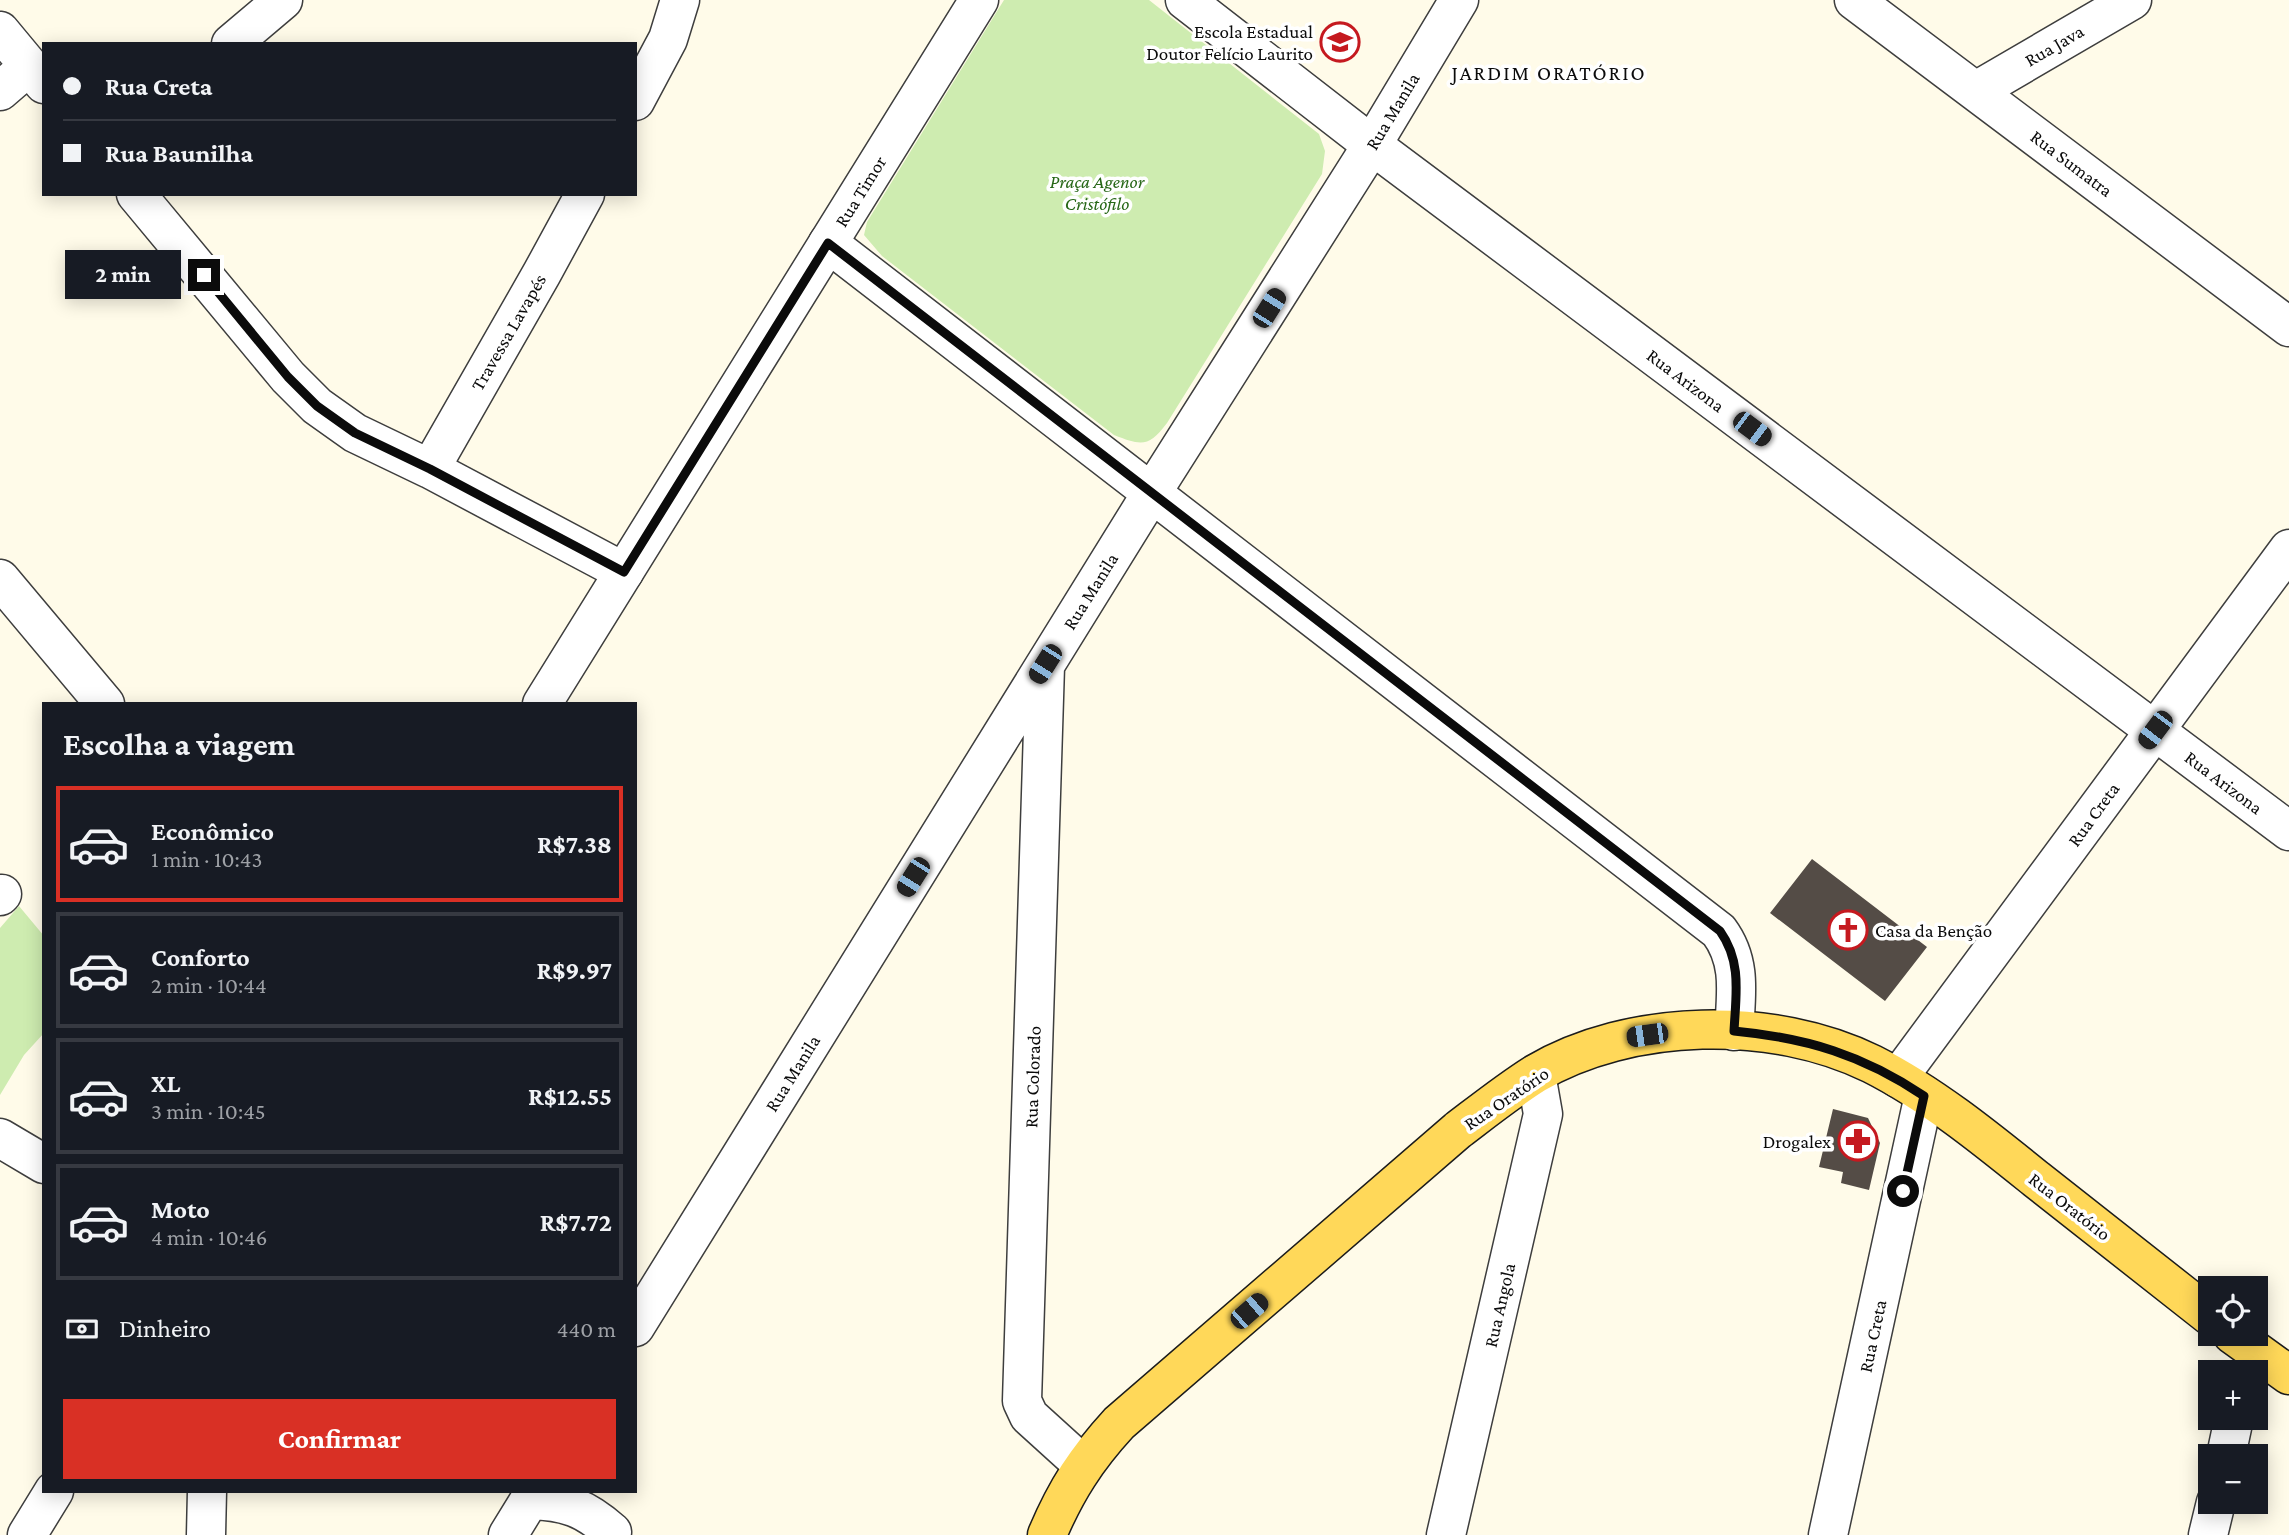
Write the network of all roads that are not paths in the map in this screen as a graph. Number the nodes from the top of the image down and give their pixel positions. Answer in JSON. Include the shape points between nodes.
{"nodes":[{"id":1,"x":283,"y":0,"type":"edge"},
{"id":2,"x":680,"y":0,"type":"edge"},
{"id":3,"x":979,"y":0,"type":"edge"},
{"id":4,"x":1185,"y":0,"type":"edge"},
{"id":5,"x":1459,"y":0,"type":"edge"},
{"id":6,"x":1854,"y":0,"type":"edge"},
{"id":7,"x":2132,"y":0,"type":"edge"},
{"id":8,"x":0,"y":31,"type":"edge"},
{"id":9,"x":233,"y":42,"type":"edge"},
{"id":10,"x":37,"y":75,"type":"edge"},
{"id":11,"x":0,"y":91,"type":"edge"},
{"id":12,"x":1976,"y":91,"type":"junction"},
{"id":13,"x":637,"y":96,"type":"edge"},
{"id":14,"x":1372,"y":145,"type":"junction"},
{"id":15,"x":138,"y":196,"type":"edge"},
{"id":16,"x":584,"y":196,"type":"edge"},
{"id":17,"x":828,"y":243,"type":"junction"},
{"id":18,"x":2289,"y":327,"type":"edge"},
{"id":19,"x":430,"y":469,"type":"junction"},
{"id":20,"x":1151,"y":494,"type":"junction"},
{"id":21,"x":2289,"y":549,"type":"edge"},
{"id":22,"x":624,"y":572,"type":"junction"},
{"id":23,"x":0,"y":579,"type":"edge"},
{"id":24,"x":1045,"y":664,"type":"junction"},
{"id":25,"x":103,"y":702,"type":"edge"},
{"id":26,"x":543,"y":702,"type":"edge"},
{"id":27,"x":2155,"y":730,"type":"junction"},
{"id":28,"x":2289,"y":831,"type":"edge"},
{"id":29,"x":1734,"y":1031,"type":"junction"},
{"id":30,"x":1536,"y":1074,"type":"junction"},
{"id":31,"x":1911,"y":1087,"type":"junction"},
{"id":32,"x":0,"y":1138,"type":"edge"},
{"id":33,"x":42,"y":1163,"type":"edge"},
{"id":34,"x":2198,"y":1307,"type":"edge"},
{"id":35,"x":637,"y":1324,"type":"edge"},
{"id":36,"x":2242,"y":1351,"type":"edge"},
{"id":37,"x":2289,"y":1375,"type":"edge"},
{"id":38,"x":1083,"y":1465,"type":"junction"},
{"id":39,"x":53,"y":1493,"type":"edge"},
{"id":40,"x":208,"y":1493,"type":"edge"},
{"id":41,"x":613,"y":1493,"type":"edge"},
{"id":42,"x":533,"y":1496,"type":"edge"},
{"id":43,"x":2213,"y":1514,"type":"edge"},
{"id":44,"x":612,"y":1533,"type":"edge"},
{"id":45,"x":27,"y":1535,"type":"edge"},
{"id":46,"x":206,"y":1535,"type":"edge"},
{"id":47,"x":508,"y":1535,"type":"edge"},
{"id":48,"x":1047,"y":1535,"type":"edge"},
{"id":49,"x":1446,"y":1535,"type":"edge"},
{"id":50,"x":1828,"y":1535,"type":"edge"},
{"id":51,"x":2208,"y":1535,"type":"edge"}],
"edges":[{"from":1,"to":9,"type":"street"},
{"from":2,"to":13,"type":"street","via":[[668,39]]},
{"from":3,"to":17,"type":"street","name":"Rua Timor"},
{"from":4,"to":14,"type":"street","name":"Rua Arizona"},
{"from":5,"to":14,"type":"street","name":"Rua Manila"},
{"from":6,"to":12,"type":"street","name":"Rua Sumatra"},
{"from":7,"to":12,"type":"street","name":"Rua Java"},
{"from":8,"to":10,"type":"street"},
{"from":10,"to":11,"type":"street"},
{"from":12,"to":18,"type":"street","name":"Rua Sumatra"},
{"from":14,"to":20,"type":"street","name":"Rua Manila"},
{"from":14,"to":27,"type":"street","name":"Rua Arizona"},
{"from":15,"to":19,"type":"street","via":[[317,406],[355,433]]},
{"from":16,"to":19,"type":"street","name":"Travessa Lavapés"},
{"from":17,"to":20,"type":"street"},
{"from":17,"to":22,"type":"street","name":"Rua Timor"},
{"from":19,"to":22,"type":"street"},
{"from":20,"to":24,"type":"street","name":"Rua Manila"},
{"from":20,"to":29,"type":"street","via":[[1720,931],[1731,947],[1736,967]]},
{"from":21,"to":27,"type":"street","name":"Rua Creta"},
{"from":22,"to":26,"type":"street","name":"Rua Timor"},
{"from":23,"to":25,"type":"street"},
{"from":24,"to":35,"type":"street","name":"Rua Manila"},
{"from":24,"to":38,"type":"street","name":"Rua Colorado","via":[[1022,1401],[1029,1416]]},
{"from":27,"to":28,"type":"street","name":"Rua Arizona"},
{"from":27,"to":31,"type":"street","name":"Rua Creta"},
{"from":29,"to":30,"type":"main road","name":"Rua Oratório","via":[[1629,1037]]},
{"from":29,"to":31,"type":"main road","name":"Rua Oratório","via":[[1833,1049]]},
{"from":30,"to":38,"type":"main road","name":"Rua Oratório","via":[[1458,1130],[1365,1210],[1119,1423]]},
{"from":30,"to":49,"type":"street","name":"Rua Angola","via":[[1543,1114]]},
{"from":31,"to":34,"type":"main road","name":"Rua Oratório","via":[[1973,1129]]},
{"from":31,"to":50,"type":"street","name":"Rua Creta"},
{"from":32,"to":33,"type":"street"},
{"from":36,"to":37,"type":"main road"},
{"from":38,"to":48,"type":"main road","name":"Rua Oratório"},
{"from":39,"to":45,"type":"street"},
{"from":40,"to":46,"type":"street"},
{"from":41,"to":44,"type":"street"},
{"from":42,"to":44,"type":"street","via":[[575,1506]]},
{"from":42,"to":47,"type":"street"},
{"from":43,"to":51,"type":"street"}]}
